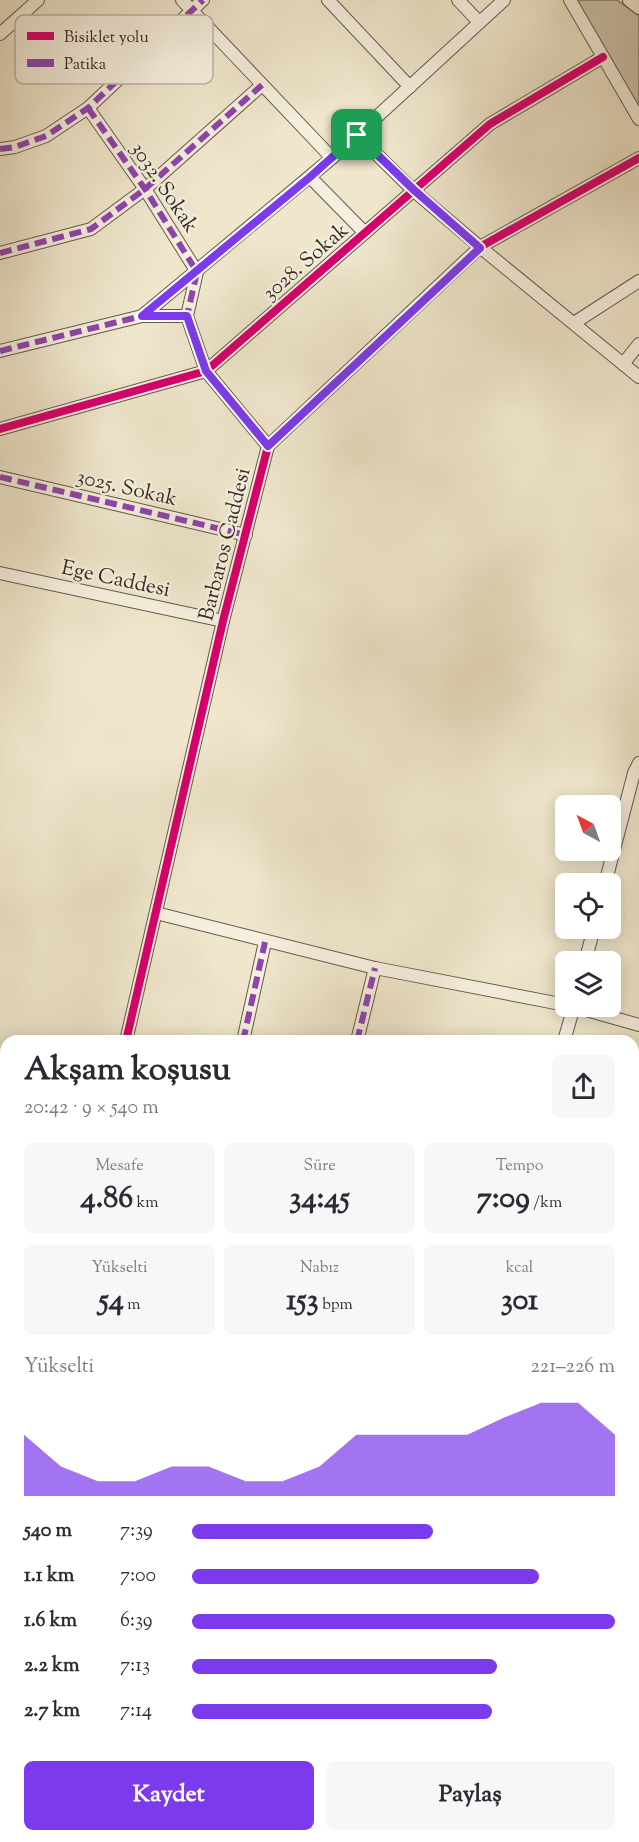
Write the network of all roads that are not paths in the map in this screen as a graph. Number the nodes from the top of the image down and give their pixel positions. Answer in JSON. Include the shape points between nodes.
{"nodes":[{"id":1,"x":38,"y":0,"type":"edge"},
{"id":2,"x":182,"y":0,"type":"edge"},
{"id":3,"x":204,"y":0,"type":"edge"},
{"id":4,"x":328,"y":0,"type":"edge"},
{"id":5,"x":458,"y":0,"type":"edge"},
{"id":6,"x":504,"y":0,"type":"edge"},
{"id":7,"x":570,"y":0,"type":"edge"},
{"id":8,"x":629,"y":0,"type":"edge"},
{"id":9,"x":639,"y":8,"type":"edge"},
{"id":10,"x":193,"y":10,"type":"junction"},
{"id":11,"x":21,"y":15,"type":"edge"},
{"id":12,"x":188,"y":15,"type":"edge"},
{"id":13,"x":198,"y":15,"type":"edge"},
{"id":14,"x":15,"y":21,"type":"edge"},
{"id":15,"x":479,"y":22,"type":"junction"},
{"id":16,"x":213,"y":32,"type":"edge"},
{"id":17,"x":0,"y":34,"type":"edge"},
{"id":18,"x":603,"y":57,"type":"junction"},
{"id":19,"x":114,"y":84,"type":"edge"},
{"id":20,"x":262,"y":85,"type":"junction"},
{"id":21,"x":410,"y":87,"type":"junction"},
{"id":22,"x":88,"y":108,"type":"junction"},
{"id":23,"x":639,"y":119,"type":"edge"},
{"id":24,"x":357,"y":135,"type":"junction"},
{"id":25,"x":0,"y":149,"type":"edge"},
{"id":26,"x":332,"y":158,"type":"junction"},
{"id":27,"x":639,"y":158,"type":"edge"},
{"id":28,"x":310,"y":177,"type":"junction"},
{"id":29,"x":145,"y":189,"type":"junction"},
{"id":30,"x":414,"y":190,"type":"junction"},
{"id":31,"x":365,"y":233,"type":"junction"},
{"id":32,"x":480,"y":248,"type":"junction"},
{"id":33,"x":0,"y":253,"type":"edge"},
{"id":34,"x":197,"y":272,"type":"junction"},
{"id":35,"x":639,"y":281,"type":"edge"},
{"id":36,"x":142,"y":316,"type":"junction"},
{"id":37,"x":187,"y":316,"type":"junction"},
{"id":38,"x":574,"y":323,"type":"junction"},
{"id":39,"x":639,"y":344,"type":"edge"},
{"id":40,"x":0,"y":351,"type":"edge"},
{"id":41,"x":623,"y":364,"type":"junction"},
{"id":42,"x":206,"y":371,"type":"junction"},
{"id":43,"x":639,"y":377,"type":"edge"},
{"id":44,"x":0,"y":429,"type":"edge"},
{"id":45,"x":268,"y":446,"type":"junction"},
{"id":46,"x":0,"y":477,"type":"edge"},
{"id":47,"x":246,"y":535,"type":"junction"},
{"id":48,"x":0,"y":573,"type":"edge"},
{"id":49,"x":223,"y":621,"type":"junction"},
{"id":50,"x":639,"y":763,"type":"edge"},
{"id":51,"x":608,"y":873,"type":"edge"},
{"id":52,"x":156,"y":914,"type":"junction"},
{"id":53,"x":265,"y":942,"type":"junction"},
{"id":54,"x":375,"y":968,"type":"junction"},
{"id":55,"x":555,"y":1003,"type":"edge"},
{"id":56,"x":570,"y":1017,"type":"edge"},
{"id":57,"x":610,"y":1017,"type":"edge"},
{"id":58,"x":639,"y":1025,"type":"edge"},
{"id":59,"x":127,"y":1035,"type":"edge"},
{"id":60,"x":244,"y":1035,"type":"edge"},
{"id":61,"x":358,"y":1035,"type":"edge"},
{"id":62,"x":566,"y":1035,"type":"edge"}],
"edges":[{"from":1,"to":11,"type":"street"},
{"from":2,"to":10,"type":"street"},
{"from":3,"to":10,"type":"street"},
{"from":4,"to":21,"type":"street"},
{"from":5,"to":15,"type":"street"},
{"from":6,"to":15,"type":"street"},
{"from":7,"to":18,"type":"street"},
{"from":8,"to":9,"type":"street"},
{"from":10,"to":12,"type":"street"},
{"from":10,"to":13,"type":"street"},
{"from":14,"to":17,"type":"street"},
{"from":15,"to":21,"type":"street"},
{"from":16,"to":20,"type":"street"},
{"from":18,"to":23,"type":"street"},
{"from":18,"to":30,"type":"street","name":"3028. Sokak","via":[[490,124]]},
{"from":19,"to":22,"type":"street"},
{"from":20,"to":26,"type":"street"},
{"from":20,"to":29,"type":"street"},
{"from":21,"to":24,"type":"street"},
{"from":22,"to":25,"type":"street","via":[[46,136]]},
{"from":22,"to":29,"type":"street","name":"3032. Sokak"},
{"from":24,"to":26,"type":"street"},
{"from":24,"to":30,"type":"street"},
{"from":26,"to":28,"type":"street"},
{"from":27,"to":32,"type":"street","name":"Barbaros Caddesi"},
{"from":28,"to":31,"type":"street"},
{"from":28,"to":34,"type":"street"},
{"from":29,"to":33,"type":"street","via":[[92,229]]},
{"from":29,"to":34,"type":"street","name":"3032. Sokak"},
{"from":30,"to":31,"type":"street","name":"3028. Sokak"},
{"from":30,"to":32,"type":"street"},
{"from":31,"to":42,"type":"street","name":"3028. Sokak"},
{"from":32,"to":38,"type":"street"},
{"from":32,"to":45,"type":"street","name":"Barbaros Caddesi"},
{"from":34,"to":36,"type":"street"},
{"from":34,"to":37,"type":"street"},
{"from":35,"to":38,"type":"street"},
{"from":36,"to":37,"type":"street"},
{"from":36,"to":40,"type":"street"},
{"from":37,"to":42,"type":"street"},
{"from":38,"to":41,"type":"street"},
{"from":39,"to":41,"type":"street"},
{"from":41,"to":43,"type":"street"},
{"from":42,"to":44,"type":"street","name":"3028. Sokak"},
{"from":42,"to":45,"type":"street"},
{"from":45,"to":47,"type":"street","name":"Barbaros Caddesi"},
{"from":46,"to":47,"type":"street","name":"3025. Sokak"},
{"from":47,"to":49,"type":"street","name":"Barbaros Caddesi"},
{"from":48,"to":49,"type":"street","name":"Ege Caddesi"},
{"from":49,"to":52,"type":"street","name":"Barbaros Caddesi"},
{"from":50,"to":51,"type":"street"},
{"from":52,"to":53,"type":"street"},
{"from":52,"to":59,"type":"street","name":"Barbaros Caddesi"},
{"from":53,"to":54,"type":"street"},
{"from":53,"to":60,"type":"street"},
{"from":54,"to":55,"type":"street"},
{"from":54,"to":61,"type":"street"},
{"from":56,"to":62,"type":"street"},
{"from":57,"to":58,"type":"street"}]}
